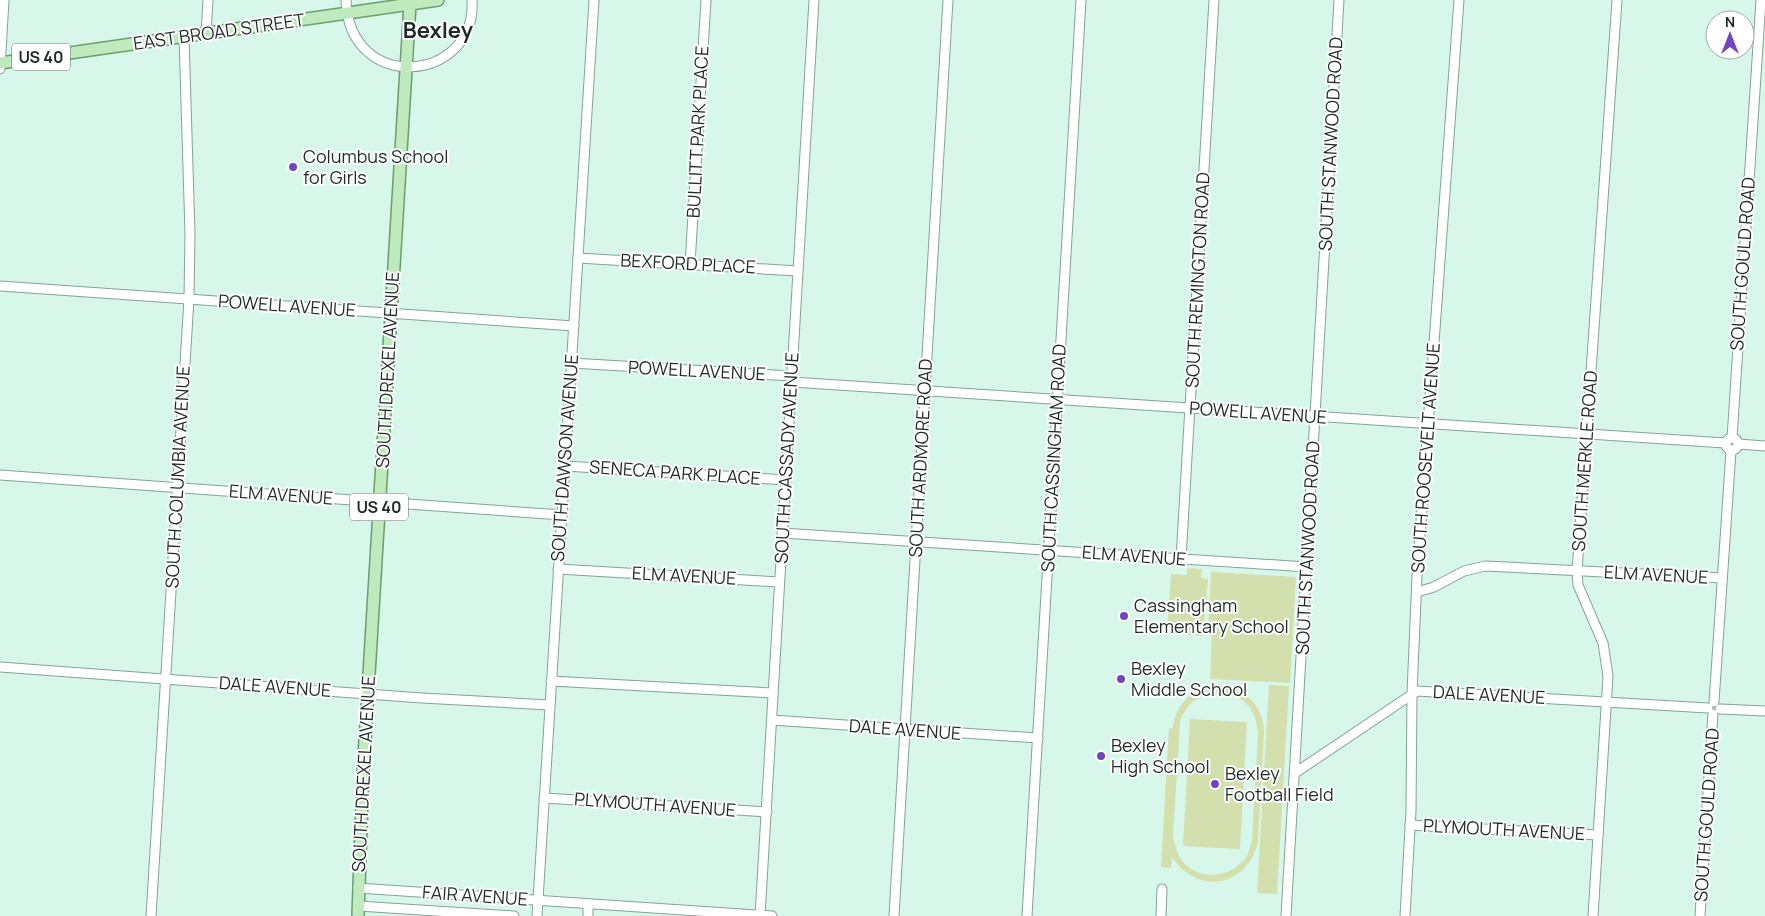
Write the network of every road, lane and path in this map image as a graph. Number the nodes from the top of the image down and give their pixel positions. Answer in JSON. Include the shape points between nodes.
{"nodes":[{"id":1,"x":4,"y":0,"type":"edge"},
{"id":2,"x":208,"y":0,"type":"edge"},
{"id":3,"x":346,"y":0,"type":"edge"},
{"id":4,"x":438,"y":0,"type":"edge"},
{"id":5,"x":472,"y":0,"type":"edge"},
{"id":6,"x":594,"y":0,"type":"edge"},
{"id":7,"x":706,"y":0,"type":"edge"},
{"id":8,"x":814,"y":0,"type":"edge"},
{"id":9,"x":948,"y":0,"type":"edge"},
{"id":10,"x":1081,"y":0,"type":"edge"},
{"id":11,"x":1214,"y":0,"type":"edge"},
{"id":12,"x":1339,"y":0,"type":"edge"},
{"id":13,"x":1459,"y":0,"type":"edge"},
{"id":14,"x":1617,"y":0,"type":"edge"},
{"id":15,"x":1761,"y":0,"type":"edge"},
{"id":16,"x":410,"y":2,"type":"edge"},
{"id":17,"x":346,"y":13,"type":"junction"},
{"id":18,"x":206,"y":34,"type":"junction"},
{"id":19,"x":184,"y":37,"type":"junction"},
{"id":20,"x":0,"y":63,"type":"edge"},
{"id":21,"x":406,"y":68,"type":"junction"},
{"id":22,"x":0,"y":69,"type":"edge"},
{"id":23,"x":578,"y":258,"type":"junction"},
{"id":24,"x":690,"y":264,"type":"junction"},
{"id":25,"x":798,"y":271,"type":"junction"},
{"id":26,"x":0,"y":286,"type":"edge"},
{"id":27,"x":189,"y":299,"type":"junction"},
{"id":28,"x":391,"y":313,"type":"junction"},
{"id":29,"x":574,"y":326,"type":"junction"},
{"id":30,"x":572,"y":363,"type":"junction"},
{"id":31,"x":792,"y":379,"type":"junction"},
{"id":32,"x":925,"y":391,"type":"junction"},
{"id":33,"x":1057,"y":400,"type":"junction"},
{"id":34,"x":1190,"y":409,"type":"junction"},
{"id":35,"x":1315,"y":418,"type":"junction"},
{"id":36,"x":1428,"y":425,"type":"junction"},
{"id":37,"x":1586,"y":435,"type":"junction"},
{"id":38,"x":1731,"y":444,"type":"junction"},
{"id":39,"x":1765,"y":446,"type":"edge"},
{"id":40,"x":565,"y":466,"type":"junction"},
{"id":41,"x":0,"y":475,"type":"edge"},
{"id":42,"x":786,"y":480,"type":"junction"},
{"id":43,"x":177,"y":487,"type":"junction"},
{"id":44,"x":380,"y":502,"type":"junction"},
{"id":45,"x":562,"y":515,"type":"junction"},
{"id":46,"x":782,"y":533,"type":"junction"},
{"id":47,"x":916,"y":542,"type":"junction"},
{"id":48,"x":1049,"y":551,"type":"junction"},
{"id":49,"x":1181,"y":559,"type":"junction"},
{"id":50,"x":1307,"y":567,"type":"junction"},
{"id":51,"x":558,"y":569,"type":"junction"},
{"id":52,"x":1578,"y":571,"type":"junction"},
{"id":53,"x":1722,"y":578,"type":"junction"},
{"id":54,"x":779,"y":582,"type":"junction"},
{"id":55,"x":1417,"y":592,"type":"junction"},
{"id":56,"x":0,"y":667,"type":"edge"},
{"id":57,"x":166,"y":679,"type":"junction"},
{"id":58,"x":551,"y":681,"type":"junction"},
{"id":59,"x":368,"y":693,"type":"junction"},
{"id":60,"x":773,"y":693,"type":"junction"},
{"id":61,"x":1412,"y":693,"type":"junction"},
{"id":62,"x":1607,"y":702,"type":"junction"},
{"id":63,"x":549,"y":705,"type":"junction"},
{"id":64,"x":1714,"y":708,"type":"junction"},
{"id":65,"x":1765,"y":711,"type":"edge"},
{"id":66,"x":772,"y":720,"type":"junction"},
{"id":67,"x":904,"y":729,"type":"junction"},
{"id":68,"x":1038,"y":738,"type":"junction"},
{"id":69,"x":1295,"y":773,"type":"junction"},
{"id":70,"x":544,"y":798,"type":"junction"},
{"id":71,"x":766,"y":812,"type":"junction"},
{"id":72,"x":1410,"y":825,"type":"junction"},
{"id":73,"x":1598,"y":834,"type":"junction"},
{"id":74,"x":358,"y":888,"type":"junction"},
{"id":75,"x":1162,"y":889,"type":"dead end"},
{"id":76,"x":538,"y":900,"type":"junction"},
{"id":77,"x":588,"y":904,"type":"junction"},
{"id":78,"x":358,"y":911,"type":"edge"},
{"id":79,"x":151,"y":916,"type":"edge"},
{"id":80,"x":514,"y":916,"type":"edge"},
{"id":81,"x":537,"y":916,"type":"edge"},
{"id":82,"x":588,"y":916,"type":"edge"},
{"id":83,"x":760,"y":916,"type":"edge"},
{"id":84,"x":772,"y":916,"type":"edge"},
{"id":85,"x":894,"y":916,"type":"edge"},
{"id":86,"x":1028,"y":916,"type":"edge"},
{"id":87,"x":1161,"y":916,"type":"edge"},
{"id":88,"x":1286,"y":916,"type":"edge"},
{"id":89,"x":1405,"y":916,"type":"edge"},
{"id":90,"x":1593,"y":916,"type":"edge"},
{"id":91,"x":1700,"y":916,"type":"edge"}],
"edges":[{"from":1,"to":20,"type":"street"},
{"from":2,"to":18,"type":"street"},
{"from":3,"to":17,"type":"street"},
{"from":4,"to":16,"type":"main road","name":"EAST BROAD STREET"},
{"from":5,"to":21,"type":"street","via":[[466,33],[451,52],[432,63]]},
{"from":6,"to":23,"type":"street","name":"SOUTH DAWSON AVENUE"},
{"from":7,"to":24,"type":"street","name":"BULLITT PARK PLACE"},
{"from":8,"to":25,"type":"street","name":"SOUTH CASSADY AVENUE"},
{"from":9,"to":32,"type":"street","name":"SOUTH ARDMORE ROAD"},
{"from":10,"to":33,"type":"street","name":"SOUTH CASSINGHAM ROAD"},
{"from":11,"to":34,"type":"street","name":"SOUTH REMINGTON ROAD"},
{"from":12,"to":35,"type":"street","name":"SOUTH STANWOOD ROAD"},
{"from":13,"to":36,"type":"street","name":"SOUTH ROOSEVELT AVENUE"},
{"from":14,"to":37,"type":"street","name":"SOUTH MERKLE ROAD"},
{"from":15,"to":38,"type":"street","name":"SOUTH GOULD ROAD"},
{"from":16,"to":17,"type":"main road","name":"EAST BROAD STREET","number":"US 40"},
{"from":16,"to":21,"type":"main road","name":"SOUTH DREXEL AVENUE","number":"US 40"},
{"from":17,"to":18,"type":"main road","name":"EAST BROAD STREET","number":"US 40"},
{"from":17,"to":21,"type":"street","via":[[353,34],[366,51],[385,63]]},
{"from":18,"to":19,"type":"main road","name":"EAST BROAD STREET","number":"US 40"},
{"from":19,"to":20,"type":"main road","name":"EAST BROAD STREET","number":"US 40"},
{"from":19,"to":27,"type":"street","name":"SOUTH COLUMBIA AVENUE"},
{"from":20,"to":22,"type":"street"},
{"from":21,"to":28,"type":"main road","name":"SOUTH DREXEL AVENUE","number":"US 40"},
{"from":23,"to":24,"type":"street","name":"BEXFORD PLACE"},
{"from":23,"to":29,"type":"street","name":"SOUTH DAWSON AVENUE"},
{"from":24,"to":25,"type":"street","name":"BEXFORD PLACE"},
{"from":25,"to":31,"type":"street","name":"SOUTH CASSADY AVENUE"},
{"from":26,"to":27,"type":"street","name":"POWELL AVENUE"},
{"from":27,"to":28,"type":"street","name":"POWELL AVENUE"},
{"from":27,"to":43,"type":"street","name":"SOUTH COLUMBIA AVENUE"},
{"from":28,"to":29,"type":"street","name":"POWELL AVENUE"},
{"from":28,"to":44,"type":"main road","name":"SOUTH DREXEL AVENUE","number":"US 40"},
{"from":29,"to":30,"type":"street","name":"SOUTH DAWSON AVENUE"},
{"from":30,"to":31,"type":"street","name":"POWELL AVENUE"},
{"from":30,"to":40,"type":"street","name":"SOUTH DAWSON AVENUE"},
{"from":31,"to":32,"type":"street","name":"POWELL AVENUE"},
{"from":31,"to":42,"type":"street","name":"SOUTH CASSADY AVENUE"},
{"from":32,"to":33,"type":"street","name":"POWELL AVENUE"},
{"from":32,"to":47,"type":"street","name":"SOUTH ARDMORE ROAD"},
{"from":33,"to":34,"type":"street","name":"POWELL AVENUE"},
{"from":33,"to":48,"type":"street","name":"SOUTH CASSINGHAM ROAD"},
{"from":34,"to":35,"type":"street","name":"POWELL AVENUE"},
{"from":34,"to":49,"type":"street","name":"SOUTH REMINGTON ROAD"},
{"from":35,"to":36,"type":"street","name":"POWELL AVENUE"},
{"from":35,"to":50,"type":"street","name":"SOUTH STANWOOD ROAD"},
{"from":36,"to":37,"type":"street","name":"POWELL AVENUE"},
{"from":36,"to":55,"type":"street","name":"SOUTH ROOSEVELT AVENUE"},
{"from":37,"to":38,"type":"street","name":"POWELL AVENUE"},
{"from":37,"to":52,"type":"street","name":"SOUTH MERKLE ROAD"},
{"from":38,"to":39,"type":"street","name":"POWELL AVENUE"},
{"from":38,"to":53,"type":"street","name":"SOUTH GOULD ROAD"},
{"from":40,"to":42,"type":"street","name":"SENECA PARK PLACE"},
{"from":40,"to":45,"type":"street","name":"SOUTH DAWSON AVENUE"},
{"from":41,"to":43,"type":"street","name":"ELM AVENUE"},
{"from":42,"to":46,"type":"street","name":"SOUTH CASSADY AVENUE"},
{"from":43,"to":44,"type":"street","name":"ELM AVENUE"},
{"from":43,"to":57,"type":"street","name":"SOUTH COLUMBIA AVENUE"},
{"from":44,"to":45,"type":"street","name":"ELM AVENUE"},
{"from":44,"to":59,"type":"main road","name":"SOUTH DREXEL AVENUE","number":"US 40"},
{"from":45,"to":51,"type":"street","name":"SOUTH DAWSON AVENUE"},
{"from":46,"to":47,"type":"street","name":"ELM AVENUE"},
{"from":46,"to":54,"type":"street","name":"SOUTH CASSADY AVENUE"},
{"from":47,"to":48,"type":"street","name":"ELM AVENUE"},
{"from":47,"to":67,"type":"street","name":"SOUTH ARDMORE ROAD"},
{"from":48,"to":49,"type":"street","name":"ELM AVENUE"},
{"from":48,"to":68,"type":"street","name":"SOUTH CASSINGHAM ROAD"},
{"from":49,"to":50,"type":"street","name":"ELM AVENUE"},
{"from":50,"to":69,"type":"street","name":"SOUTH STANWOOD ROAD"},
{"from":51,"to":54,"type":"street","name":"ELM AVENUE"},
{"from":51,"to":58,"type":"street","name":"SOUTH DAWSON AVENUE"},
{"from":52,"to":53,"type":"street","name":"ELM AVENUE"},
{"from":52,"to":55,"type":"street","name":"ELM AVENUE","via":[[1480,566]]},
{"from":52,"to":62,"type":"street","name":"SOUTH MERKLE ROAD","via":[[1578,585],[1603,643],[1608,676]]},
{"from":53,"to":64,"type":"street","name":"SOUTH GOULD ROAD"},
{"from":54,"to":60,"type":"street","name":"SOUTH CASSADY AVENUE"},
{"from":55,"to":61,"type":"street","name":"SOUTH ROOSEVELT AVENUE"},
{"from":56,"to":57,"type":"street","name":"DALE AVENUE"},
{"from":57,"to":59,"type":"street","name":"DALE AVENUE"},
{"from":57,"to":79,"type":"street","name":"SOUTH COLUMBIA AVENUE"},
{"from":58,"to":60,"type":"street"},
{"from":58,"to":63,"type":"street","name":"SOUTH DAWSON AVENUE"},
{"from":59,"to":63,"type":"street","name":"DALE AVENUE"},
{"from":59,"to":74,"type":"main road","name":"SOUTH DREXEL AVENUE","number":"US 40"},
{"from":60,"to":66,"type":"street","name":"SOUTH CASSADY AVENUE"},
{"from":61,"to":62,"type":"street","name":"DALE AVENUE","via":[[1423,691]]},
{"from":61,"to":69,"type":"street","name":"DALE AVENUE"},
{"from":61,"to":72,"type":"street","name":"SOUTH ROOSEVELT AVENUE"},
{"from":62,"to":64,"type":"street","name":"DALE AVENUE"},
{"from":62,"to":73,"type":"street","name":"SOUTH MERKLE ROAD"},
{"from":63,"to":70,"type":"street","name":"SOUTH DAWSON AVENUE"},
{"from":64,"to":65,"type":"street","name":"DALE AVENUE"},
{"from":64,"to":91,"type":"street","name":"SOUTH GOULD ROAD"},
{"from":66,"to":67,"type":"street","name":"DALE AVENUE"},
{"from":66,"to":71,"type":"street","name":"SOUTH CASSADY AVENUE"},
{"from":67,"to":68,"type":"street","name":"DALE AVENUE"},
{"from":67,"to":85,"type":"street","name":"SOUTH ARDMORE ROAD"},
{"from":68,"to":86,"type":"street","name":"SOUTH CASSINGHAM ROAD"},
{"from":69,"to":88,"type":"street","name":"SOUTH STANWOOD ROAD"},
{"from":70,"to":71,"type":"street","name":"PLYMOUTH AVENUE"},
{"from":70,"to":76,"type":"street","name":"SOUTH DAWSON AVENUE"},
{"from":71,"to":83,"type":"street","name":"SOUTH CASSADY AVENUE"},
{"from":72,"to":73,"type":"street","name":"PLYMOUTH AVENUE"},
{"from":72,"to":89,"type":"street","name":"SOUTH ROOSEVELT AVENUE"},
{"from":73,"to":90,"type":"street","name":"SOUTH MERKLE ROAD"},
{"from":74,"to":76,"type":"street","name":"FAIR AVENUE"},
{"from":74,"to":78,"type":"main road","name":"SOUTH DREXEL AVENUE","number":"US 40"},
{"from":75,"to":87,"type":"street"},
{"from":76,"to":77,"type":"street","name":"FAIR AVENUE"},
{"from":76,"to":81,"type":"street","name":"SOUTH DAWSON AVENUE"},
{"from":77,"to":82,"type":"street"},
{"from":77,"to":83,"type":"street","name":"FAIR AVENUE"},
{"from":78,"to":80,"type":"street","name":"FAIR AVENUE"},
{"from":83,"to":84,"type":"street","name":"FAIR AVENUE"}]}
